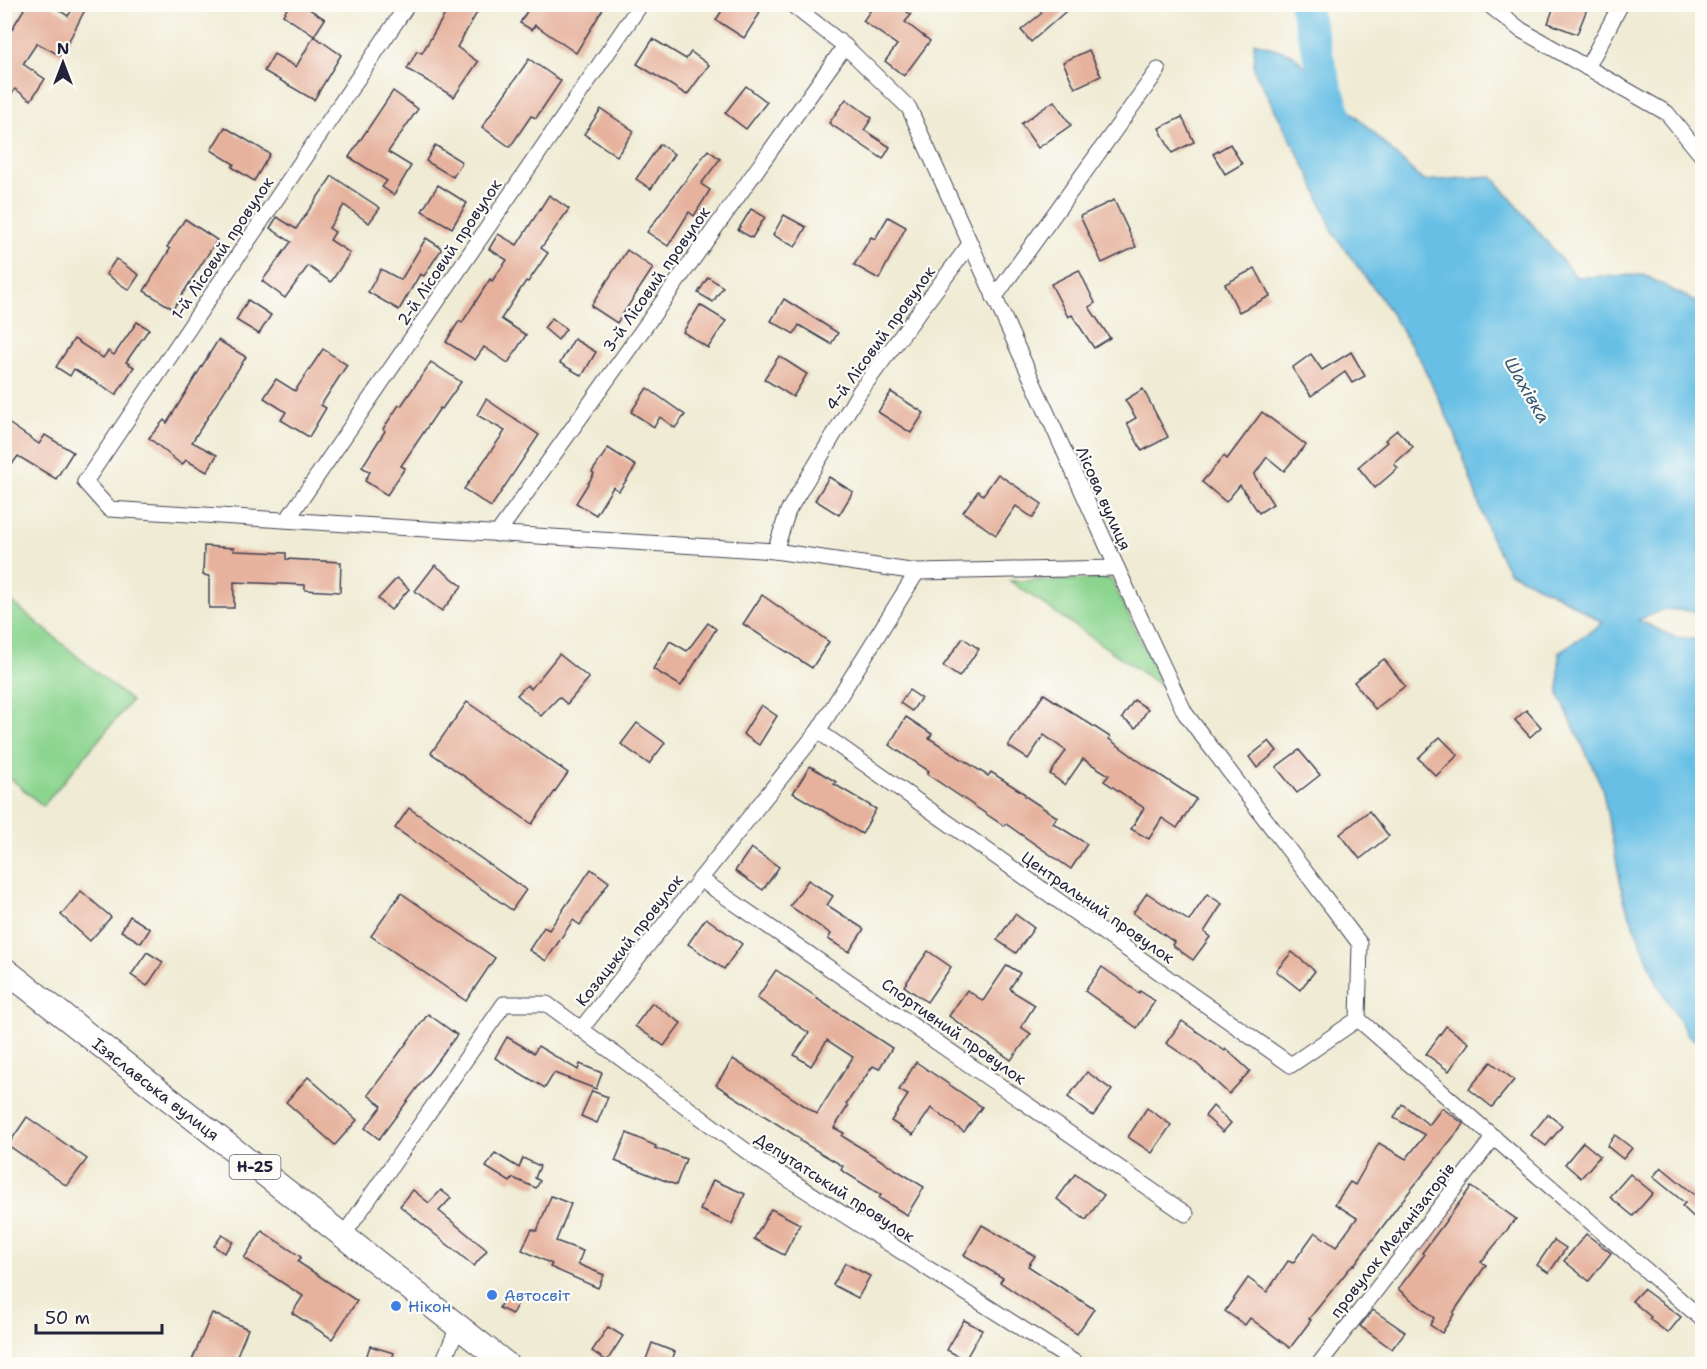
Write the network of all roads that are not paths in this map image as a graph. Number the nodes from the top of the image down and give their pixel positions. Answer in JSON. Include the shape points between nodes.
{"nodes":[{"id":1,"x":408,"y":4,"type":"edge"},
{"id":2,"x":641,"y":4,"type":"edge"},
{"id":3,"x":791,"y":4,"type":"edge"},
{"id":4,"x":1488,"y":4,"type":"edge"},
{"id":5,"x":1621,"y":4,"type":"edge"},
{"id":6,"x":845,"y":46,"type":"junction"},
{"id":7,"x":1587,"y":68,"type":"junction"},
{"id":8,"x":1158,"y":70,"type":"dead end"},
{"id":9,"x":1702,"y":156,"type":"edge"},
{"id":10,"x":970,"y":244,"type":"junction"},
{"id":11,"x":994,"y":298,"type":"junction"},
{"id":12,"x":287,"y":520,"type":"junction"},
{"id":13,"x":497,"y":534,"type":"junction"},
{"id":14,"x":775,"y":551,"type":"junction"},
{"id":15,"x":1117,"y":568,"type":"junction"},
{"id":16,"x":917,"y":572,"type":"junction"},
{"id":17,"x":818,"y":730,"type":"junction"},
{"id":18,"x":700,"y":879,"type":"junction"},
{"id":19,"x":4,"y":969,"type":"edge"},
{"id":20,"x":1358,"y":1018,"type":"junction"},
{"id":21,"x":581,"y":1029,"type":"junction"},
{"id":22,"x":1494,"y":1137,"type":"junction"},
{"id":23,"x":1186,"y":1214,"type":"dead end"},
{"id":24,"x":343,"y":1236,"type":"junction"},
{"id":25,"x":1702,"y":1319,"type":"edge"},
{"id":26,"x":458,"y":1327,"type":"junction"},
{"id":27,"x":442,"y":1365,"type":"edge"},
{"id":28,"x":506,"y":1365,"type":"edge"},
{"id":29,"x":1077,"y":1365,"type":"edge"},
{"id":30,"x":1319,"y":1365,"type":"edge"}],
"edges":[{"from":1,"to":12,"type":"street","name":"1-й Лісовий провулок","via":[[86,482],[109,509]]},
{"from":2,"to":12,"type":"street","name":"2-й Лісовий провулок"},
{"from":3,"to":6,"type":"street","name":"Лісова вулиця"},
{"from":4,"to":7,"type":"street","via":[[1521,30]]},
{"from":5,"to":7,"type":"street"},
{"from":6,"to":10,"type":"street","name":"Лісова вулиця","via":[[909,108]]},
{"from":6,"to":13,"type":"street","name":"3-й Лісовий провулок"},
{"from":7,"to":9,"type":"street","via":[[1667,113]]},
{"from":8,"to":11,"type":"street"},
{"from":10,"to":11,"type":"street","name":"Лісова вулиця"},
{"from":10,"to":14,"type":"street","name":"4-й Лісовий провулок","via":[[860,391],[788,511]]},
{"from":11,"to":15,"type":"street","name":"Лісова вулиця"},
{"from":12,"to":13,"type":"street"},
{"from":13,"to":14,"type":"street"},
{"from":14,"to":16,"type":"street"},
{"from":15,"to":16,"type":"street"},
{"from":15,"to":20,"type":"street","name":"Лісова вулиця","via":[[1185,713],[1360,944]]},
{"from":16,"to":17,"type":"street","name":"Козацький провулок"},
{"from":17,"to":18,"type":"street","name":"Козацький провулок"},
{"from":17,"to":20,"type":"street","name":"Центральний провулок","via":[[1291,1065]]},
{"from":18,"to":21,"type":"street","name":"Козацький провулок"},
{"from":18,"to":23,"type":"street","name":"Спортивний провулок"},
{"from":19,"to":24,"type":"main road","name":"Ізяславська вулиця","number":"Н-25"},
{"from":20,"to":22,"type":"street"},
{"from":21,"to":24,"type":"street","name":"Козацький провулок","via":[[547,1004],[504,1004]]},
{"from":21,"to":29,"type":"street","name":"Депутатський провулок","via":[[757,1159]]},
{"from":22,"to":25,"type":"street"},
{"from":22,"to":30,"type":"street","name":"провулок Механізаторів"},
{"from":24,"to":26,"type":"main road","name":"Ізяславська вулиця","number":"Н-25"},
{"from":26,"to":27,"type":"street"},
{"from":26,"to":28,"type":"main road","name":"Ізяславська вулиця","number":"Н-25"}]}
